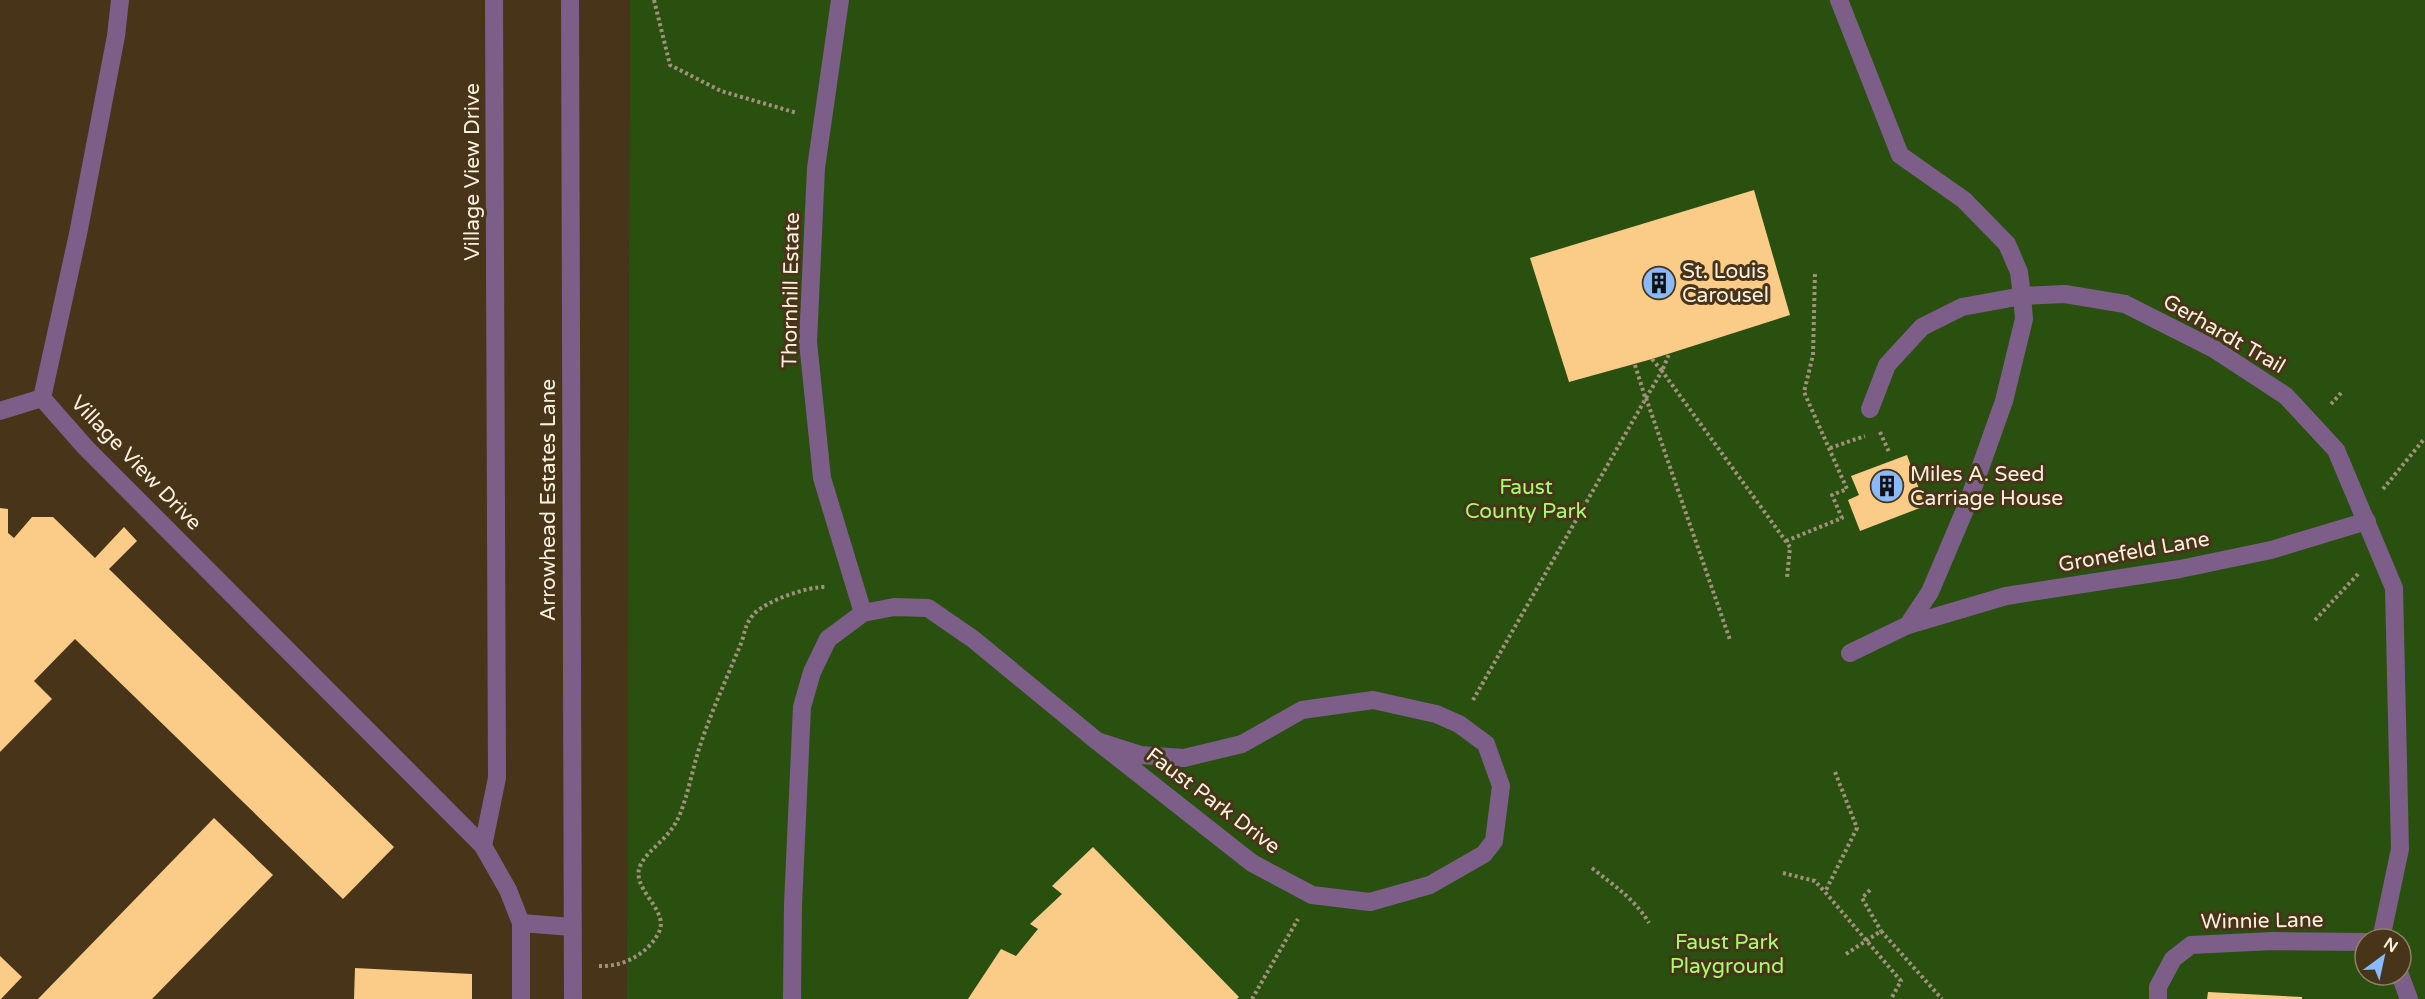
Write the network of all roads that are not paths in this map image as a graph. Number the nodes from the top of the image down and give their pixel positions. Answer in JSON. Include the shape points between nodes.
{"nodes":[{"id":1,"x":120,"y":0,"type":"edge"},
{"id":2,"x":494,"y":0,"type":"edge"},
{"id":3,"x":570,"y":0,"type":"edge"},
{"id":4,"x":840,"y":0,"type":"edge"},
{"id":5,"x":1839,"y":0,"type":"edge"},
{"id":6,"x":2022,"y":296,"type":"junction"},
{"id":7,"x":42,"y":398,"type":"junction"},
{"id":8,"x":1870,"y":409,"type":"dead end"},
{"id":9,"x":0,"y":411,"type":"edge"},
{"id":10,"x":2365,"y":517,"type":"junction"},
{"id":11,"x":863,"y":612,"type":"junction"},
{"id":12,"x":1908,"y":625,"type":"junction"},
{"id":13,"x":1850,"y":653,"type":"dead end"},
{"id":14,"x":1097,"y":741,"type":"junction"},
{"id":15,"x":483,"y":846,"type":"junction"},
{"id":16,"x":520,"y":923,"type":"junction"},
{"id":17,"x":572,"y":927,"type":"junction"},
{"id":18,"x":2384,"y":927,"type":"edge"},
{"id":19,"x":2353,"y":942,"type":"edge"},
{"id":20,"x":521,"y":999,"type":"edge"},
{"id":21,"x":573,"y":999,"type":"edge"},
{"id":22,"x":792,"y":999,"type":"edge"},
{"id":23,"x":2158,"y":999,"type":"edge"}],
"edges":[{"from":1,"to":7,"type":"street","name":"Village View Drive","via":[[78,234]]},
{"from":2,"to":15,"type":"street","name":"Village View Drive","via":[[497,778]]},
{"from":3,"to":17,"type":"street","name":"Arrowhead Estates Lane"},
{"from":4,"to":11,"type":"street","name":"Thornhill Estate","via":[[816,168],[808,342],[822,478]]},
{"from":5,"to":6,"type":"street","via":[[1900,155],[1964,200],[2007,244],[2019,272]]},
{"from":6,"to":8,"type":"street","name":"Gerhardt Trail","via":[[1962,307],[1922,327],[1887,365]]},
{"from":6,"to":10,"type":"street","name":"Gerhardt Trail","via":[[2065,294],[2125,304],[2214,349],[2286,396],[2336,450]]},
{"from":6,"to":12,"type":"street","via":[[2024,319],[2004,402],[1967,505],[1930,591]]},
{"from":7,"to":9,"type":"street"},
{"from":7,"to":15,"type":"street","name":"Village View Drive","via":[[86,448]]},
{"from":10,"to":12,"type":"street","name":"Gronefeld Lane","via":[[2259,553],[2006,596]]},
{"from":10,"to":18,"type":"street","name":"Gerhardt Trail","via":[[2394,588],[2400,849]]},
{"from":11,"to":14,"type":"street","name":"Faust Park Drive","via":[[894,607],[928,608],[973,639]]},
{"from":11,"to":22,"type":"street","name":"Faust Park Drive","via":[[828,639],[812,672],[802,707]]},
{"from":12,"to":13,"type":"street","name":"Gronefeld Lane"},
{"from":14,"to":14,"type":"street","name":"Faust Park Drive","via":[[1141,755],[1184,758],[1242,744],[1302,710],[1373,700],[1436,714],[1459,724],[1486,744],[1501,786],[1494,841],[1484,854],[1430,885],[1370,902],[1312,895],[1252,863]]},
{"from":15,"to":16,"type":"street","name":"Village View Drive","via":[[508,890]]},
{"from":16,"to":17,"type":"street"},
{"from":16,"to":20,"type":"street","name":"Village View Drive"},
{"from":17,"to":21,"type":"street","name":"Arrowhead Estates Lane"},
{"from":19,"to":23,"type":"street","name":"Winnie Lane","via":[[2273,940],[2191,945],[2173,960],[2158,987]]}]}
